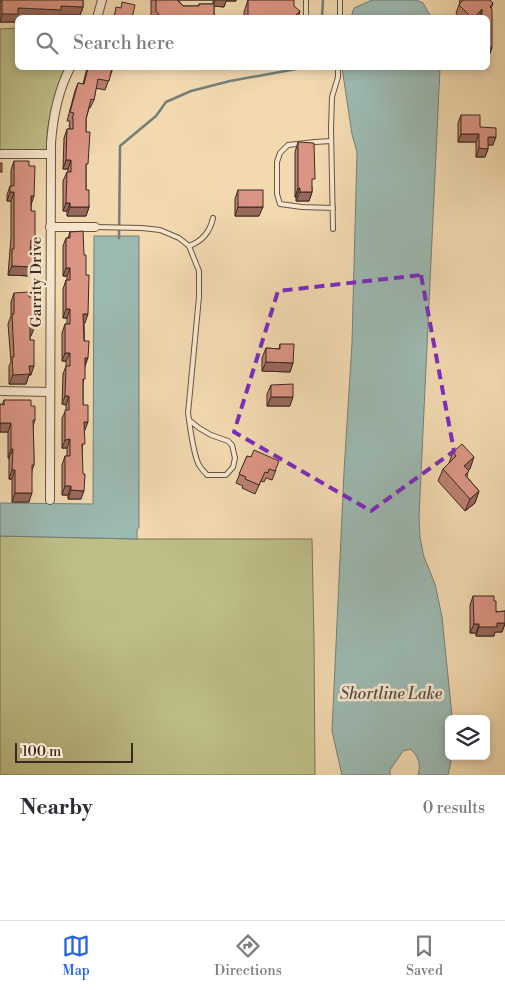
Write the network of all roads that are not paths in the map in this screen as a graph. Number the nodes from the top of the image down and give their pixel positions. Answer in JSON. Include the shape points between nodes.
{"nodes":[{"id":1,"x":102,"y":0,"type":"edge"},
{"id":2,"x":306,"y":0,"type":"edge"},
{"id":3,"x":340,"y":0,"type":"edge"},
{"id":4,"x":98,"y":15,"type":"edge"},
{"id":5,"x":306,"y":15,"type":"edge"},
{"id":6,"x":340,"y":15,"type":"edge"},
{"id":7,"x":69,"y":70,"type":"edge"},
{"id":8,"x":338,"y":70,"type":"edge"},
{"id":9,"x":331,"y":141,"type":"junction"},
{"id":10,"x":0,"y":154,"type":"edge"},
{"id":11,"x":51,"y":154,"type":"junction"},
{"id":12,"x":333,"y":208,"type":"junction"},
{"id":13,"x":213,"y":218,"type":"dead end"},
{"id":14,"x":50,"y":227,"type":"junction"},
{"id":15,"x":95,"y":227,"type":"joint"},
{"id":16,"x":333,"y":229,"type":"dead end"},
{"id":17,"x":189,"y":246,"type":"junction"},
{"id":18,"x":0,"y":392,"type":"edge"},
{"id":19,"x":50,"y":392,"type":"junction"},
{"id":20,"x":189,"y":420,"type":"junction"},
{"id":21,"x":50,"y":500,"type":"dead end"}],
"edges":[{"from":1,"to":4,"type":"street"},
{"from":2,"to":5,"type":"lane"},
{"from":3,"to":6,"type":"lane"},
{"from":7,"to":11,"type":"street","name":"Garrity Drive","via":[[55,109]]},
{"from":8,"to":9,"type":"lane","via":[[332,97]]},
{"from":9,"to":12,"type":"lane"},
{"from":9,"to":12,"type":"lane","via":[[288,145],[277,162],[277,194],[280,204]]},
{"from":10,"to":11,"type":"street"},
{"from":11,"to":14,"type":"street","name":"Garrity Drive"},
{"from":12,"to":16,"type":"lane"},
{"from":13,"to":17,"type":"lane","via":[[206,236]]},
{"from":14,"to":15,"type":"street"},
{"from":14,"to":19,"type":"street","name":"Garrity Drive"},
{"from":15,"to":17,"type":"lane","via":[[160,230]]},
{"from":17,"to":20,"type":"lane","via":[[199,271],[199,297]]},
{"from":18,"to":19,"type":"street"},
{"from":19,"to":21,"type":"street","name":"Garrity Drive"},
{"from":20,"to":20,"type":"lane","via":[[198,428],[232,444],[235,458],[233,468],[226,475],[207,475],[199,465]]}]}
